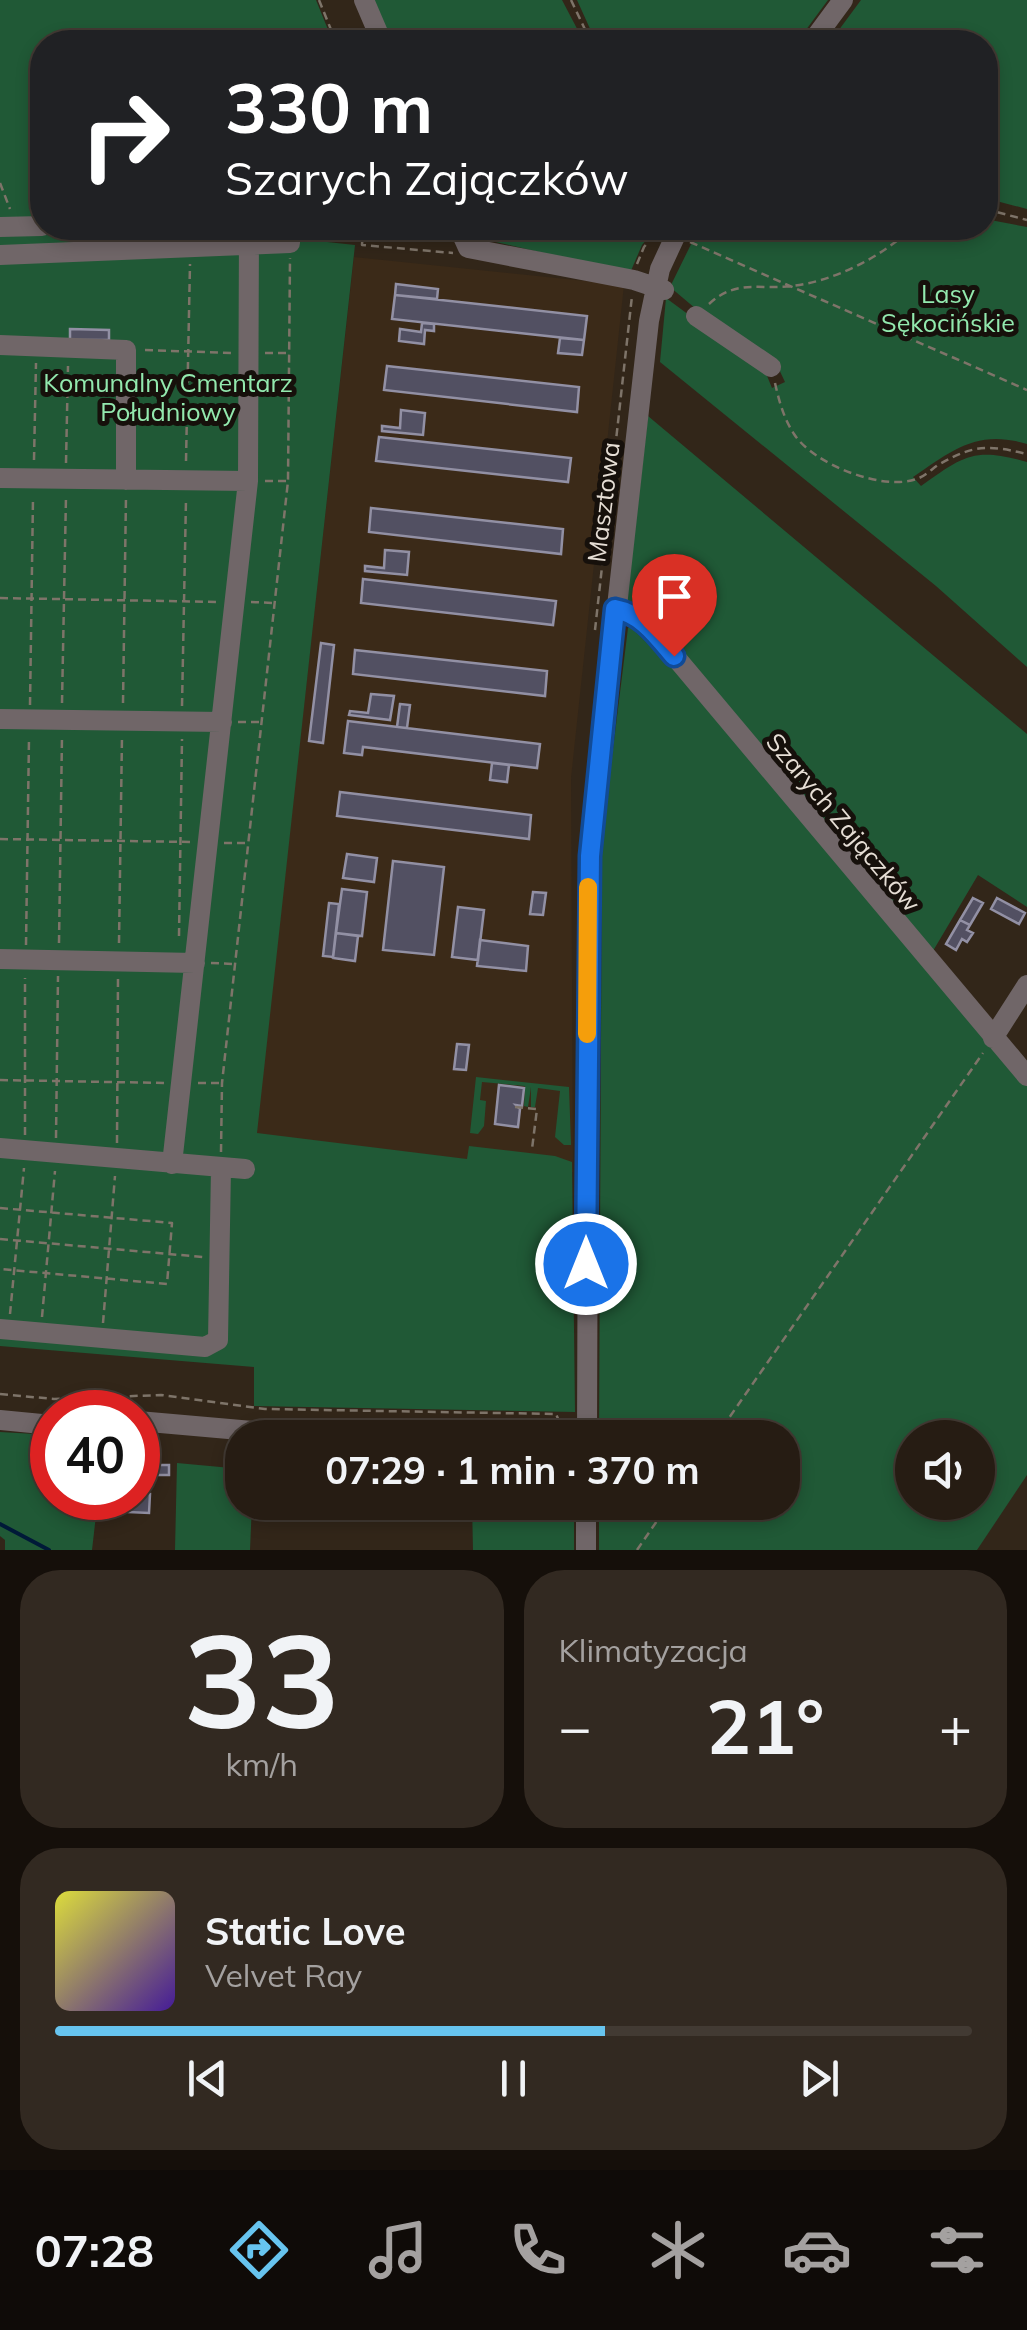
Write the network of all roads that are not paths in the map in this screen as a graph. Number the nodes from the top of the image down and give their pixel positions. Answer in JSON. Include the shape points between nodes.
{"nodes":[{"id":1,"x":364,"y":0,"type":"edge"},
{"id":2,"x":844,"y":0,"type":"edge"},
{"id":3,"x":377,"y":30,"type":"edge"},
{"id":4,"x":821,"y":30,"type":"edge"},
{"id":5,"x":30,"y":226,"type":"edge"},
{"id":6,"x":0,"y":227,"type":"edge"},
{"id":7,"x":230,"y":240,"type":"edge"},
{"id":8,"x":250,"y":240,"type":"edge"},
{"id":9,"x":464,"y":240,"type":"edge"},
{"id":10,"x":669,"y":240,"type":"edge"},
{"id":11,"x":0,"y":255,"type":"edge"},
{"id":12,"x":661,"y":288,"type":"junction"},
{"id":13,"x":696,"y":316,"type":"road end"},
{"id":14,"x":0,"y":345,"type":"edge"},
{"id":15,"x":771,"y":367,"type":"road end"},
{"id":16,"x":0,"y":478,"type":"edge"},
{"id":17,"x":126,"y":480,"type":"junction"},
{"id":18,"x":248,"y":482,"type":"junction"},
{"id":19,"x":615,"y":609,"type":"junction"},
{"id":20,"x":0,"y":718,"type":"edge"},
{"id":21,"x":222,"y":722,"type":"junction"},
{"id":22,"x":0,"y":960,"type":"edge"},
{"id":23,"x":187,"y":963,"type":"junction"},
{"id":24,"x":1027,"y":985,"type":"edge"},
{"id":25,"x":993,"y":1038,"type":"junction"},
{"id":26,"x":1027,"y":1076,"type":"edge"},
{"id":27,"x":0,"y":1148,"type":"edge"},
{"id":28,"x":172,"y":1164,"type":"junction"},
{"id":29,"x":221,"y":1168,"type":"junction"},
{"id":30,"x":245,"y":1169,"type":"dead end"},
{"id":31,"x":4,"y":1330,"type":"edge"},
{"id":32,"x":0,"y":1420,"type":"edge"},
{"id":33,"x":586,"y":1420,"type":"edge"},
{"id":34,"x":30,"y":1422,"type":"edge"},
{"id":35,"x":160,"y":1423,"type":"edge"},
{"id":36,"x":225,"y":1429,"type":"edge"},
{"id":37,"x":586,"y":1520,"type":"edge"},
{"id":38,"x":586,"y":1550,"type":"edge"}],
"edges":[{"from":1,"to":3,"type":"street"},
{"from":2,"to":4,"type":"street"},
{"from":5,"to":6,"type":"street"},
{"from":7,"to":11,"type":"street","via":[[190,248]]},
{"from":8,"to":18,"type":"street"},
{"from":9,"to":12,"type":"street","via":[[468,248]]},
{"from":10,"to":12,"type":"street","name":"Masztowa"},
{"from":12,"to":19,"type":"street","name":"Masztowa"},
{"from":13,"to":15,"type":"street"},
{"from":14,"to":17,"type":"street","via":[[126,350]]},
{"from":16,"to":17,"type":"street"},
{"from":17,"to":18,"type":"street"},
{"from":18,"to":21,"type":"street"},
{"from":19,"to":25,"type":"street","name":"Szarych Zajączków","via":[[651,628]]},
{"from":19,"to":33,"type":"street","name":"Masztowa","via":[[589,874]]},
{"from":20,"to":21,"type":"street"},
{"from":21,"to":23,"type":"street"},
{"from":22,"to":23,"type":"street"},
{"from":23,"to":28,"type":"street"},
{"from":24,"to":25,"type":"street"},
{"from":25,"to":26,"type":"street","name":"Szarych Zajączków"},
{"from":27,"to":28,"type":"street"},
{"from":28,"to":29,"type":"street"},
{"from":29,"to":30,"type":"street"},
{"from":29,"to":31,"type":"street","via":[[218,1340],[205,1347]]},
{"from":32,"to":34,"type":"street"},
{"from":35,"to":36,"type":"street"},
{"from":37,"to":38,"type":"street"}]}
